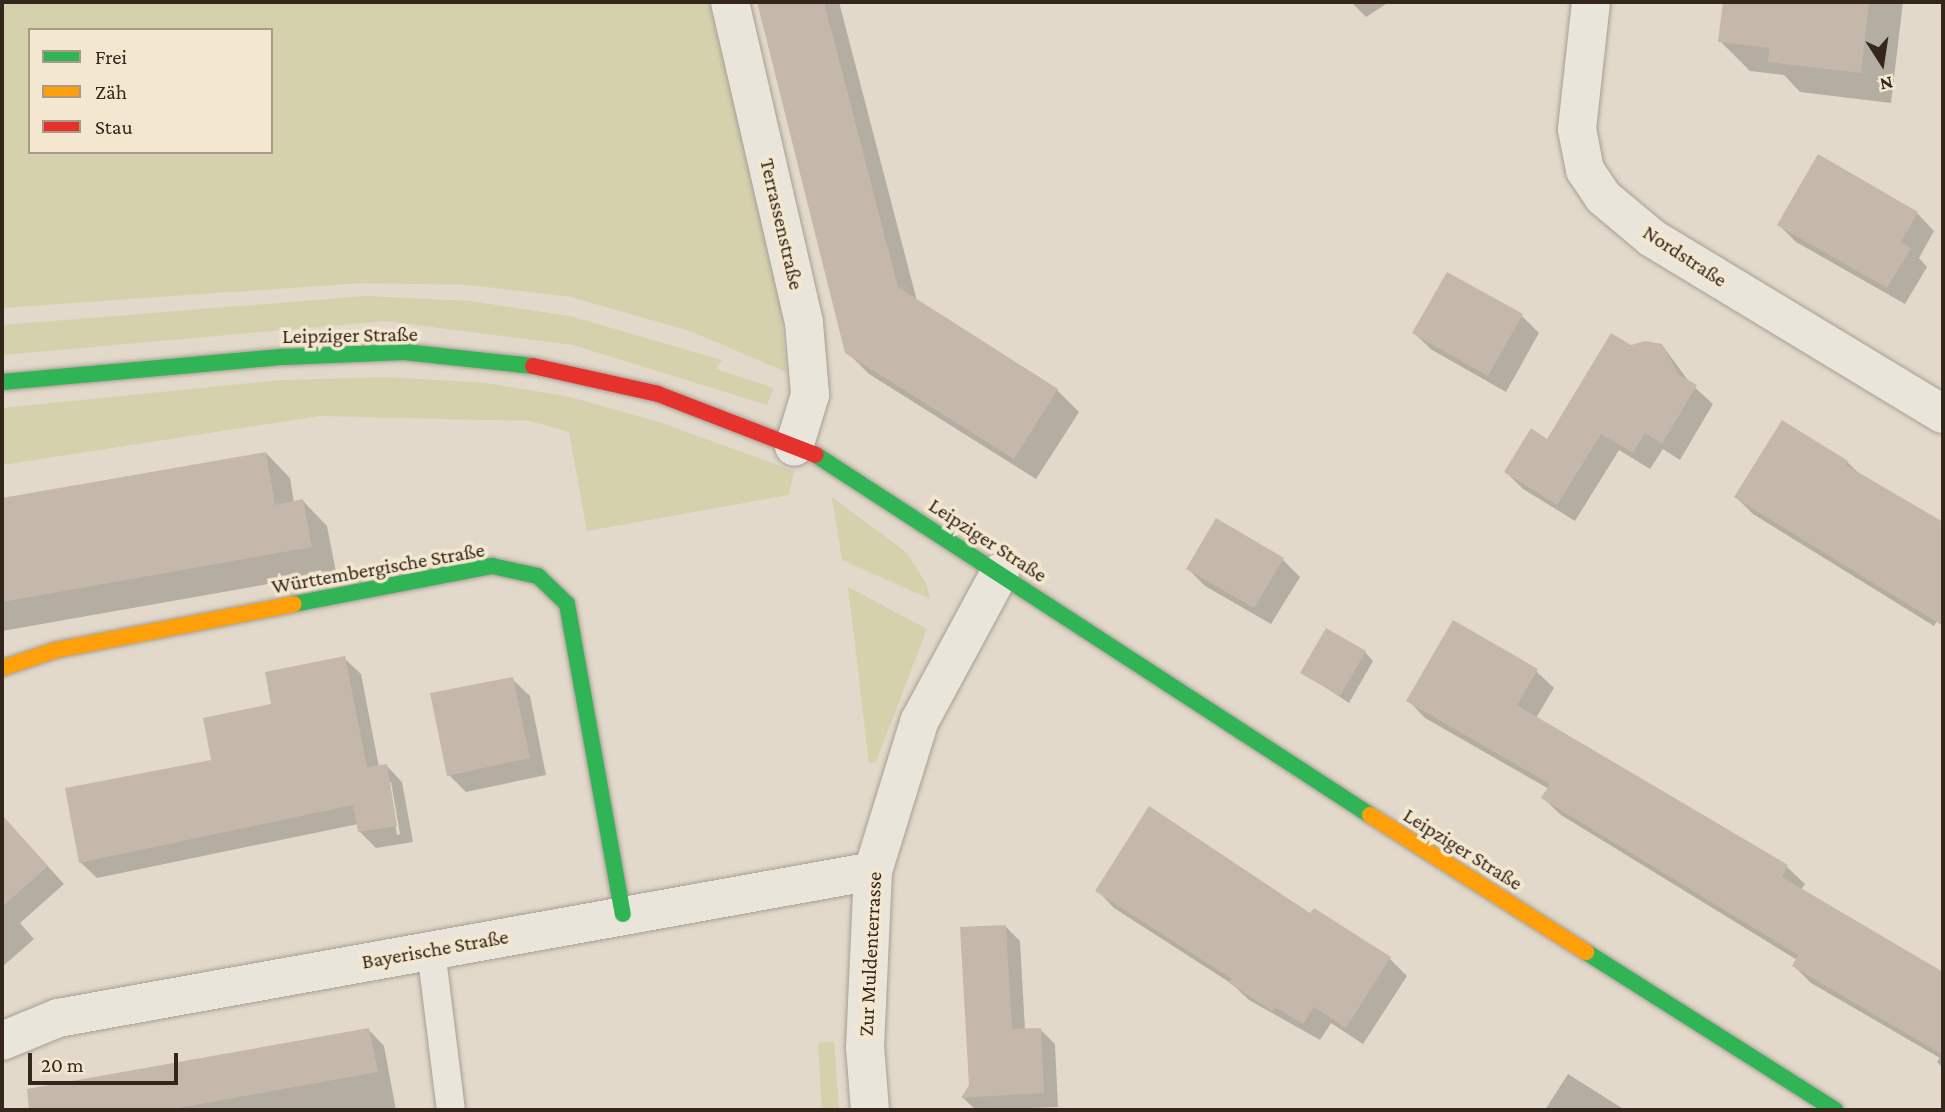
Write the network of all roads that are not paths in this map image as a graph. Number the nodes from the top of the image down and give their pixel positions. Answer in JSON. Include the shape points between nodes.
{"nodes":[{"id":1,"x":730,"y":2,"type":"edge"},
{"id":2,"x":1591,"y":2,"type":"edge"},
{"id":3,"x":2,"y":382,"type":"edge"},
{"id":4,"x":1943,"y":414,"type":"edge"},
{"id":5,"x":794,"y":447,"type":"junction"},
{"id":6,"x":1000,"y":572,"type":"junction"},
{"id":7,"x":2,"y":668,"type":"edge"},
{"id":8,"x":873,"y":871,"type":"junction"},
{"id":9,"x":623,"y":914,"type":"junction"},
{"id":10,"x":430,"y":950,"type":"junction"},
{"id":11,"x":2,"y":1041,"type":"edge"},
{"id":12,"x":451,"y":1110,"type":"edge"},
{"id":13,"x":870,"y":1110,"type":"edge"},
{"id":14,"x":1835,"y":1110,"type":"edge"}],
"edges":[{"from":1,"to":5,"type":"street","name":"Terrassenstraße","via":[[804,323],[810,395]]},
{"from":2,"to":4,"type":"street","name":"Nordstraße","via":[[1577,129],[1585,170],[1603,197],[1652,238]]},
{"from":3,"to":5,"type":"main road","name":"Leipziger Straße","via":[[284,357],[404,352],[527,365],[658,394]]},
{"from":5,"to":6,"type":"main road","name":"Leipziger Straße","via":[[830,461]]},
{"from":6,"to":8,"type":"street","name":"Zur Muldenterrasse","via":[[919,722]]},
{"from":6,"to":14,"type":"main road","name":"Leipziger Straße","via":[[1364,811]]},
{"from":7,"to":9,"type":"main road","name":"Württembergische Straße","via":[[56,650],[492,566],[538,576],[567,604]]},
{"from":8,"to":9,"type":"street","name":"Bayerische Straße"},
{"from":8,"to":13,"type":"street","name":"Zur Muldenterrasse","via":[[865,1047]]},
{"from":9,"to":10,"type":"street","name":"Bayerische Straße"},
{"from":10,"to":11,"type":"street","name":"Bayerische Straße","via":[[58,1018]]},
{"from":10,"to":12,"type":"lane"}]}
